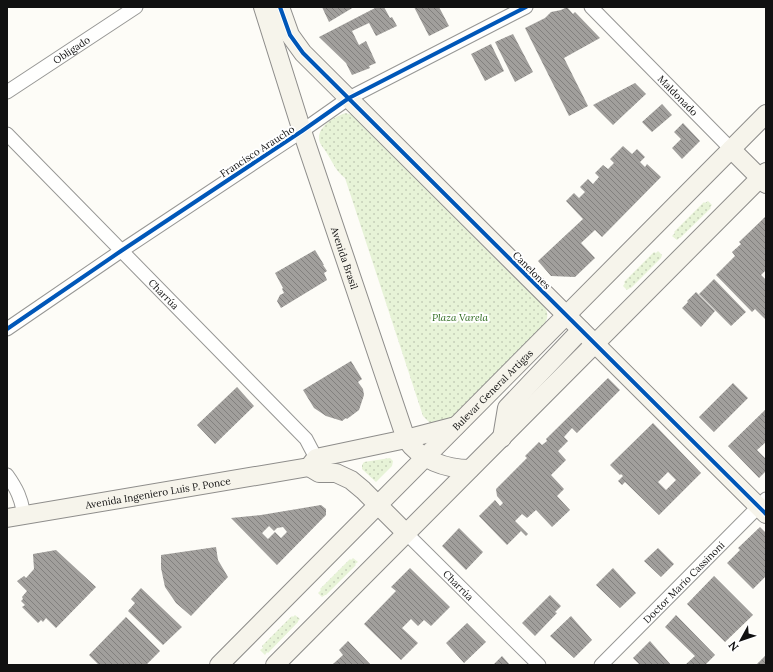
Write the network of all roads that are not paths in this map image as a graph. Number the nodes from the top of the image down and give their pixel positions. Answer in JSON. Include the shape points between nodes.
{"nodes":[{"id":1,"x":136,"y":7,"type":"edge"},
{"id":2,"x":263,"y":7,"type":"edge"},
{"id":3,"x":280,"y":7,"type":"edge"},
{"id":4,"x":526,"y":7,"type":"edge"},
{"id":5,"x":591,"y":7,"type":"edge"},
{"id":6,"x":7,"y":92,"type":"edge"},
{"id":7,"x":349,"y":98,"type":"junction"},
{"id":8,"x":766,"y":114,"type":"edge"},
{"id":9,"x":302,"y":131,"type":"junction"},
{"id":10,"x":7,"y":134,"type":"edge"},
{"id":11,"x":731,"y":149,"type":"junction"},
{"id":12,"x":764,"y":178,"type":"edge"},
{"id":13,"x":121,"y":251,"type":"junction"},
{"id":14,"x":566,"y":316,"type":"junction"},
{"id":15,"x":7,"y":329,"type":"edge"},
{"id":16,"x":581,"y":330,"type":"junction"},
{"id":17,"x":595,"y":344,"type":"junction"},
{"id":18,"x":457,"y":426,"type":"junction"},
{"id":19,"x":502,"y":438,"type":"junction"},
{"id":20,"x":406,"y":439,"type":"junction"},
{"id":21,"x":426,"y":457,"type":"junction"},
{"id":22,"x":312,"y":462,"type":"junction"},
{"id":23,"x":470,"y":469,"type":"junction"},
{"id":24,"x":7,"y":475,"type":"edge"},
{"id":25,"x":378,"y":505,"type":"junction"},
{"id":26,"x":763,"y":506,"type":"edge"},
{"id":27,"x":15,"y":516,"type":"edge"},
{"id":28,"x":406,"y":533,"type":"junction"},
{"id":29,"x":219,"y":665,"type":"edge"},
{"id":30,"x":275,"y":665,"type":"edge"},
{"id":31,"x":540,"y":665,"type":"edge"},
{"id":32,"x":601,"y":665,"type":"edge"}],
"edges":[{"from":1,"to":6,"type":"street","name":"Obligado"},
{"from":2,"to":9,"type":"street","name":"Avenida Brasil"},
{"from":3,"to":7,"type":"street","name":"Canelones","via":[[290,35],[303,54]]},
{"from":4,"to":7,"type":"street","name":"Francisco Araucho"},
{"from":5,"to":11,"type":"street","name":"Maldonado"},
{"from":7,"to":9,"type":"street","name":"Francisco Araucho"},
{"from":7,"to":14,"type":"street","name":"Canelones"},
{"from":8,"to":11,"type":"street","name":"Bulevar General Artigas"},
{"from":9,"to":13,"type":"street","name":"Francisco Araucho"},
{"from":9,"to":20,"type":"street","name":"Avenida Brasil"},
{"from":10,"to":13,"type":"street","name":"Charrúa"},
{"from":11,"to":12,"type":"street","name":"Maldonado"},
{"from":11,"to":14,"type":"street","name":"Bulevar General Artigas"},
{"from":12,"to":17,"type":"street"},
{"from":13,"to":15,"type":"street","name":"Francisco Araucho"},
{"from":13,"to":22,"type":"street","name":"Charrúa","via":[[306,439]]},
{"from":14,"to":16,"type":"street","name":"Canelones"},
{"from":14,"to":18,"type":"street","name":"Bulevar General Artigas"},
{"from":16,"to":17,"type":"street","name":"Canelones"},
{"from":16,"to":19,"type":"street","via":[[507,408]]},
{"from":17,"to":19,"type":"street"},
{"from":17,"to":26,"type":"street","name":"Canelones"},
{"from":18,"to":20,"type":"street","name":"Avenida Ingeniero Luis P. Ponce"},
{"from":18,"to":21,"type":"street","name":"Bulevar General Artigas"},
{"from":19,"to":23,"type":"street"},
{"from":20,"to":21,"type":"street","name":"Avenida Brasil"},
{"from":20,"to":22,"type":"street","name":"Avenida Ingeniero Luis P. Ponce"},
{"from":21,"to":23,"type":"street","name":"Avenida Brasil","via":[[447,467]]},
{"from":21,"to":25,"type":"street","name":"Bulevar General Artigas"},
{"from":22,"to":25,"type":"street","via":[[319,473],[336,473],[343,476]]},
{"from":22,"to":27,"type":"street","name":"Avenida Ingeniero Luis P. Ponce"},
{"from":23,"to":28,"type":"street"},
{"from":24,"to":27,"type":"street","via":[[21,499]]},
{"from":25,"to":28,"type":"street","name":"Charrúa"},
{"from":25,"to":29,"type":"street","name":"Bulevar General Artigas"},
{"from":26,"to":32,"type":"street","name":"Doctor Mario Cassinoni"},
{"from":28,"to":30,"type":"street"},
{"from":28,"to":31,"type":"street","name":"Charrúa"}]}
